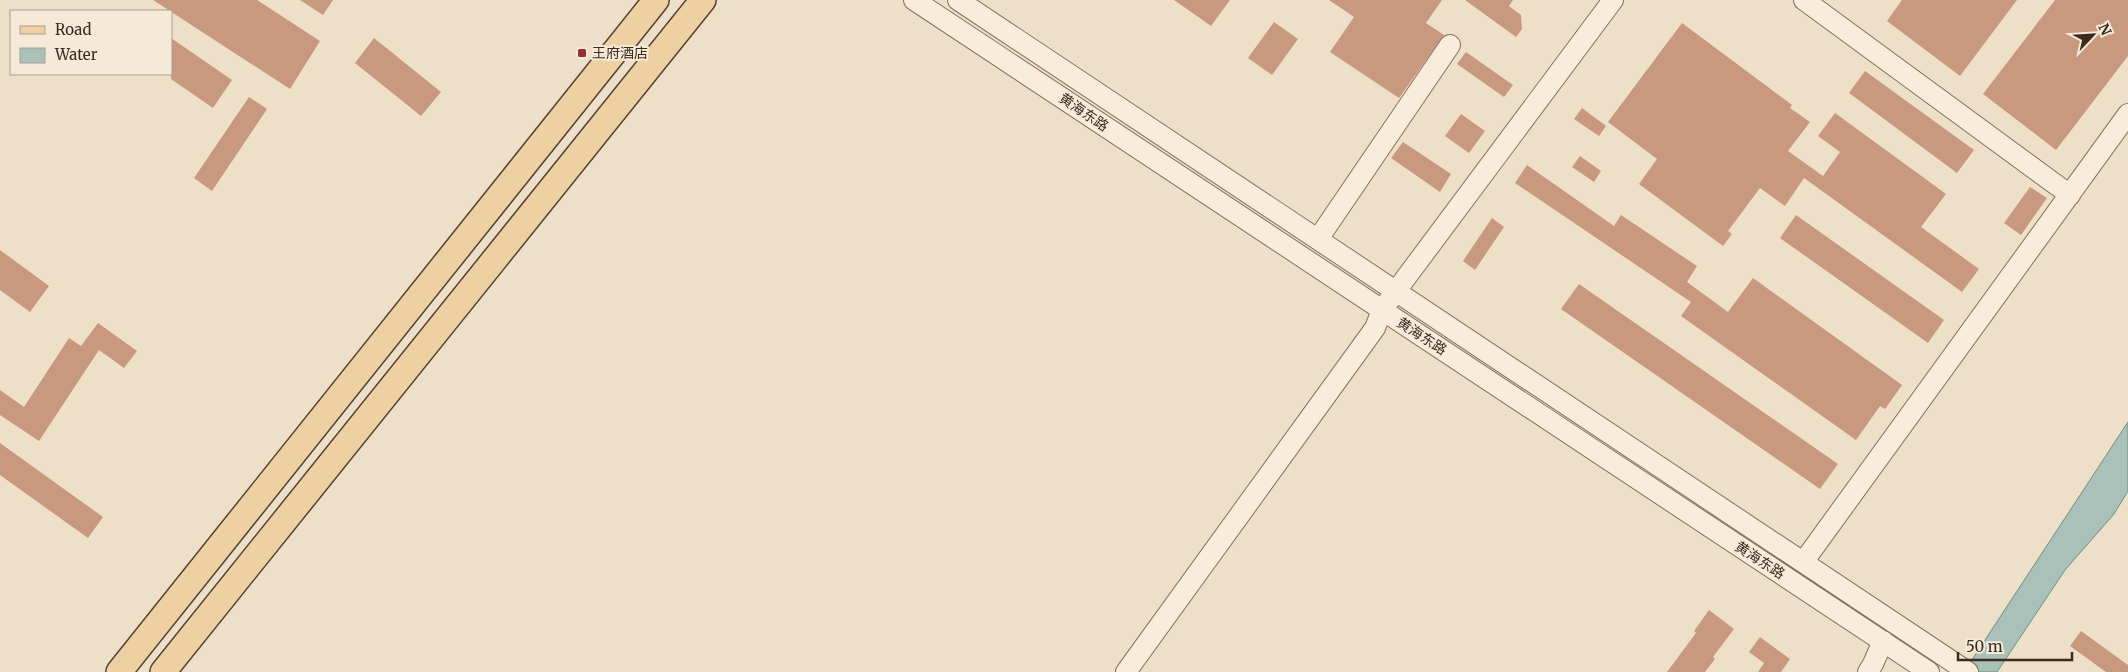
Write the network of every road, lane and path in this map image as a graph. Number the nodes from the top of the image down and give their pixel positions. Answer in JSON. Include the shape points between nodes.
{"nodes":[{"id":1,"x":656,"y":0,"type":"edge"},
{"id":2,"x":703,"y":0,"type":"edge"},
{"id":3,"x":914,"y":0,"type":"edge"},
{"id":4,"x":958,"y":0,"type":"edge"},
{"id":5,"x":1613,"y":0,"type":"edge"},
{"id":6,"x":1804,"y":0,"type":"edge"},
{"id":7,"x":1450,"y":45,"type":"dead end"},
{"id":8,"x":2128,"y":114,"type":"edge"},
{"id":9,"x":2070,"y":195,"type":"junction"},
{"id":10,"x":1318,"y":239,"type":"junction"},
{"id":11,"x":1396,"y":291,"type":"junction"},
{"id":12,"x":1382,"y":310,"type":"junction"},
{"id":13,"x":1804,"y":561,"type":"junction"},
{"id":14,"x":1883,"y":641,"type":"junction"},
{"id":15,"x":1961,"y":668,"type":"edge"},
{"id":16,"x":119,"y":672,"type":"edge"},
{"id":17,"x":163,"y":672,"type":"edge"},
{"id":18,"x":1126,"y":672,"type":"edge"},
{"id":19,"x":1868,"y":672,"type":"edge"},
{"id":20,"x":1929,"y":672,"type":"edge"}],
"edges":[{"from":1,"to":16,"type":"main road"},
{"from":2,"to":17,"type":"main road"},
{"from":3,"to":12,"type":"street","name":"黄海东路"},
{"from":4,"to":10,"type":"street","name":"黄海东路"},
{"from":5,"to":11,"type":"street"},
{"from":6,"to":9,"type":"street"},
{"from":7,"to":10,"type":"street"},
{"from":8,"to":9,"type":"street"},
{"from":9,"to":13,"type":"street"},
{"from":10,"to":11,"type":"street","name":"黄海东路"},
{"from":11,"to":12,"type":"street"},
{"from":11,"to":13,"type":"street","name":"黄海东路"},
{"from":12,"to":14,"type":"street","name":"黄海东路"},
{"from":12,"to":18,"type":"street","via":[[1376,328]]},
{"from":13,"to":15,"type":"street","name":"黄海东路"},
{"from":14,"to":19,"type":"street"},
{"from":14,"to":20,"type":"street","name":"黄海东路"}]}
